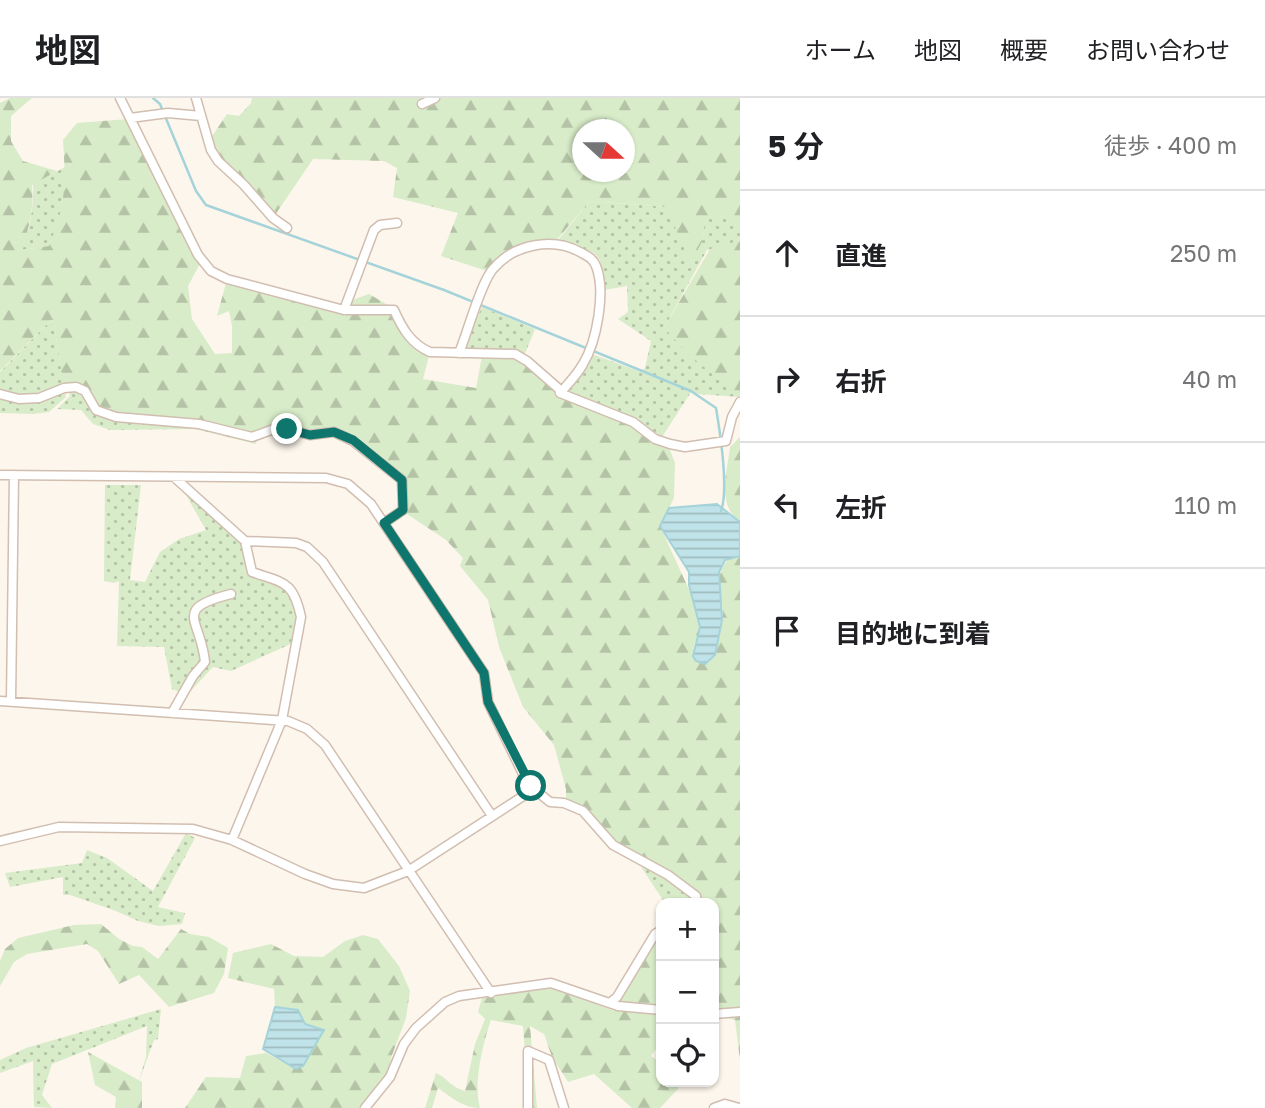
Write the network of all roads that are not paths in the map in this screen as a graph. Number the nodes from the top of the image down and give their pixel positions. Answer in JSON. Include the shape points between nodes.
{"nodes":[{"id":1,"x":120,"y":98,"type":"edge"},
{"id":2,"x":196,"y":98,"type":"edge"},
{"id":3,"x":435,"y":98,"type":"edge"},
{"id":4,"x":422,"y":104,"type":"dead end"},
{"id":5,"x":201,"y":116,"type":"junction"},
{"id":6,"x":130,"y":118,"type":"junction"},
{"id":7,"x":397,"y":223,"type":"dead end"},
{"id":8,"x":287,"y":228,"type":"dead end"},
{"id":9,"x":344,"y":310,"type":"junction"},
{"id":10,"x":459,"y":353,"type":"junction"},
{"id":11,"x":560,"y":393,"type":"junction"},
{"id":12,"x":0,"y":394,"type":"edge"},
{"id":13,"x":740,"y":402,"type":"edge"},
{"id":14,"x":0,"y":474,"type":"edge"},
{"id":15,"x":14,"y":475,"type":"junction"},
{"id":16,"x":173,"y":477,"type":"junction"},
{"id":17,"x":384,"y":523,"type":"junction"},
{"id":18,"x":244,"y":541,"type":"junction"},
{"id":19,"x":231,"y":594,"type":"dead end"},
{"id":20,"x":0,"y":701,"type":"edge"},
{"id":21,"x":11,"y":701,"type":"junction"},
{"id":22,"x":172,"y":713,"type":"junction"},
{"id":23,"x":282,"y":720,"type":"junction"},
{"id":24,"x":534,"y":789,"type":"junction"},
{"id":25,"x":492,"y":816,"type":"junction"},
{"id":26,"x":232,"y":840,"type":"junction"},
{"id":27,"x":0,"y":841,"type":"edge"},
{"id":28,"x":408,"y":871,"type":"junction"},
{"id":29,"x":696,"y":898,"type":"edge"},
{"id":30,"x":656,"y":933,"type":"edge"},
{"id":31,"x":491,"y":993,"type":"junction"},
{"id":32,"x":610,"y":1003,"type":"junction"},
{"id":33,"x":656,"y":1010,"type":"edge"},
{"id":34,"x":740,"y":1012,"type":"edge"},
{"id":35,"x":719,"y":1014,"type":"edge"},
{"id":36,"x":366,"y":1108,"type":"edge"},
{"id":37,"x":528,"y":1108,"type":"edge"},
{"id":38,"x":564,"y":1108,"type":"edge"},
{"id":39,"x":714,"y":1108,"type":"edge"},
{"id":40,"x":739,"y":1108,"type":"edge"}],
"edges":[{"from":1,"to":6,"type":"street"},
{"from":2,"to":5,"type":"street"},
{"from":3,"to":4,"type":"street"},
{"from":5,"to":6,"type":"street"},
{"from":5,"to":8,"type":"street","via":[[218,161]]},
{"from":6,"to":9,"type":"street","via":[[198,255],[211,271]]},
{"from":7,"to":9,"type":"street","via":[[374,230]]},
{"from":9,"to":10,"type":"street","via":[[394,310],[417,346],[430,352]]},
{"from":10,"to":11,"type":"street","via":[[515,354]]},
{"from":10,"to":11,"type":"street","via":[[492,269],[533,245],[554,243],[575,250],[592,259],[597,268],[600,299],[594,341],[583,365]]},
{"from":11,"to":13,"type":"street","via":[[633,422],[655,439],[685,447],[726,441]]},
{"from":12,"to":17,"type":"street","via":[[39,398],[76,387],[85,391],[96,410],[116,417],[199,424],[252,437],[274,429],[310,435],[334,432],[353,440],[402,480],[403,510]]},
{"from":14,"to":15,"type":"street"},
{"from":15,"to":16,"type":"street"},
{"from":15,"to":21,"type":"street"},
{"from":16,"to":17,"type":"street","via":[[337,480],[358,491]]},
{"from":16,"to":18,"type":"street"},
{"from":17,"to":24,"type":"street","via":[[484,673],[488,702]]},
{"from":18,"to":23,"type":"street","via":[[252,572],[288,586],[301,617]]},
{"from":18,"to":25,"type":"street","via":[[296,543],[323,562]]},
{"from":19,"to":22,"type":"street","via":[[206,600],[196,608],[193,617],[205,662]]},
{"from":20,"to":21,"type":"street"},
{"from":21,"to":22,"type":"street"},
{"from":22,"to":23,"type":"street"},
{"from":23,"to":26,"type":"street"},
{"from":23,"to":28,"type":"street","via":[[307,729],[325,745]]},
{"from":24,"to":25,"type":"street"},
{"from":24,"to":29,"type":"street","via":[[550,802],[583,811],[613,845],[673,878]]},
{"from":25,"to":28,"type":"street"},
{"from":26,"to":27,"type":"street","via":[[193,830],[88,826],[59,827]]},
{"from":26,"to":28,"type":"street","via":[[342,886],[364,888]]},
{"from":28,"to":31,"type":"street"},
{"from":30,"to":32,"type":"street"},
{"from":31,"to":32,"type":"street","via":[[551,983]]},
{"from":31,"to":36,"type":"street","via":[[459,996],[425,1019],[404,1044],[390,1077]]},
{"from":32,"to":33,"type":"street"},
{"from":34,"to":35,"type":"street"},
{"from":37,"to":38,"type":"street","via":[[528,1051],[549,1060]]},
{"from":39,"to":40,"type":"street","via":[[725,1104]]}]}
